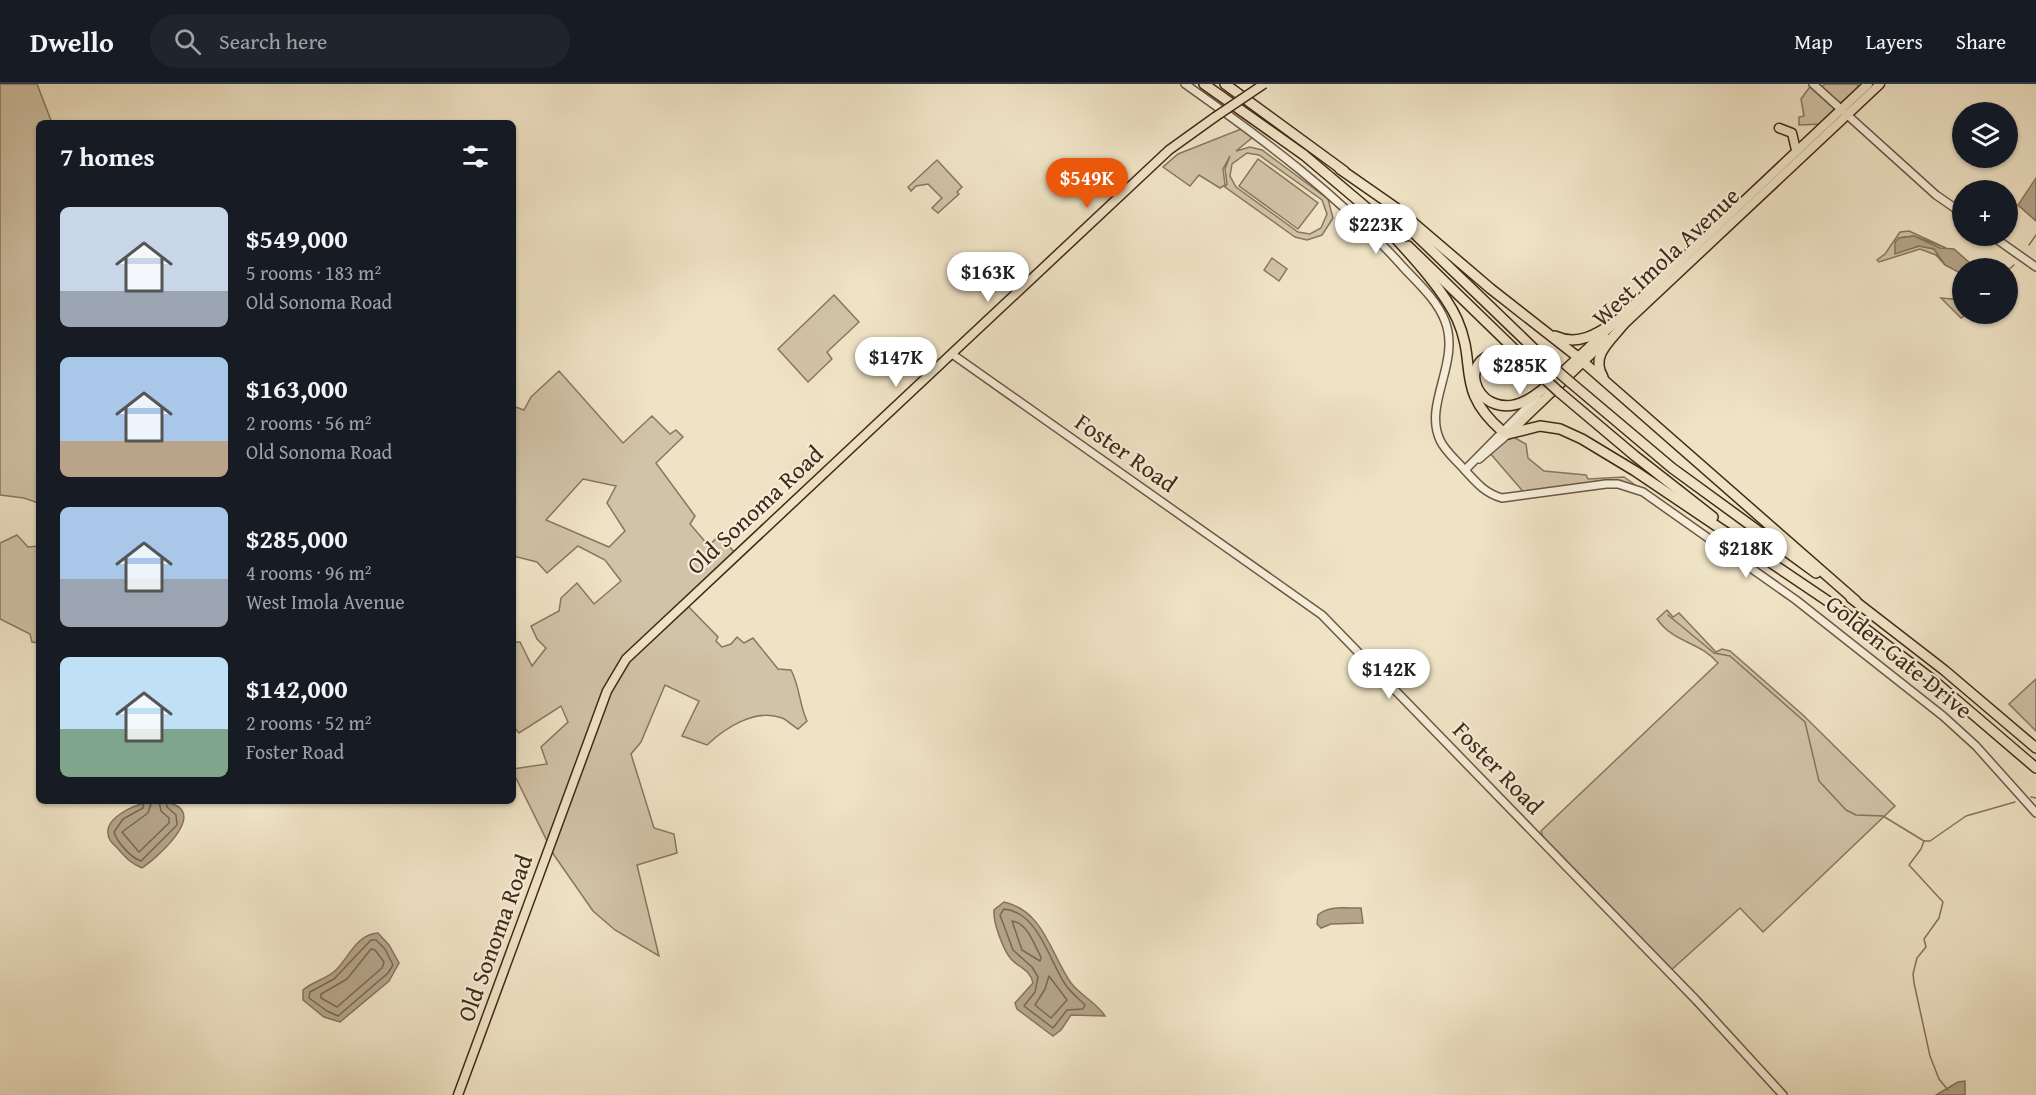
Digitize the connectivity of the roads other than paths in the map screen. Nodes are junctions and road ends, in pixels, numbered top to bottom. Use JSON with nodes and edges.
{"nodes":[{"id":1,"x":1185,"y":84,"type":"edge"},
{"id":2,"x":1204,"y":84,"type":"edge"},
{"id":3,"x":1225,"y":84,"type":"edge"},
{"id":4,"x":1264,"y":84,"type":"edge"},
{"id":5,"x":1813,"y":84,"type":"edge"},
{"id":6,"x":1868,"y":84,"type":"edge"},
{"id":7,"x":1880,"y":84,"type":"edge"},
{"id":8,"x":1844,"y":111,"type":"junction"},
{"id":9,"x":1779,"y":128,"type":"dead end"},
{"id":10,"x":1796,"y":150,"type":"junction"},
{"id":11,"x":1340,"y":169,"type":"junction"},
{"id":12,"x":1952,"y":205,"type":"edge"},
{"id":13,"x":1371,"y":211,"type":"junction"},
{"id":14,"x":2006,"y":246,"type":"edge"},
{"id":15,"x":2036,"y":267,"type":"edge"},
{"id":16,"x":1620,"y":322,"type":"junction"},
{"id":17,"x":1542,"y":329,"type":"junction"},
{"id":18,"x":952,"y":354,"type":"junction"},
{"id":19,"x":1581,"y":360,"type":"junction"},
{"id":20,"x":1553,"y":376,"type":"junction"},
{"id":21,"x":1608,"y":383,"type":"junction"},
{"id":22,"x":1504,"y":433,"type":"junction"},
{"id":23,"x":1465,"y":470,"type":"junction"},
{"id":24,"x":1856,"y":601,"type":"junction"},
{"id":25,"x":1838,"y":608,"type":"junction"},
{"id":26,"x":2036,"y":748,"type":"edge"},
{"id":27,"x":2036,"y":768,"type":"edge"},
{"id":28,"x":2036,"y":813,"type":"edge"},
{"id":29,"x":458,"y":1095,"type":"edge"},
{"id":30,"x":1783,"y":1095,"type":"edge"}],
"edges":[{"from":1,"to":23,"type":"street","name":"Golden Gate Drive"},
{"from":2,"to":13,"type":"highway"},
{"from":3,"to":11,"type":"highway"},
{"from":4,"to":18,"type":"main road","name":"Old Sonoma Road","bridge":true},
{"from":5,"to":8,"type":"street"},
{"from":6,"to":8,"type":"main road","name":"West Imola Avenue"},
{"from":7,"to":8,"type":"main road","name":"West Imola Avenue"},
{"from":8,"to":10,"type":"main road","name":"West Imola Avenue"},
{"from":8,"to":12,"type":"street"},
{"from":8,"to":16,"type":"main road","name":"West Imola Avenue"},
{"from":9,"to":10,"type":"main road"},
{"from":10,"to":16,"type":"main road","name":"West Imola Avenue"},
{"from":11,"to":17,"type":"highway"},
{"from":11,"to":20,"type":"highway"},
{"from":13,"to":20,"type":"highway"},
{"from":13,"to":22,"type":"highway"},
{"from":14,"to":15,"type":"street"},
{"from":16,"to":17,"type":"highway"},
{"from":16,"to":19,"type":"main road","name":"West Imola Avenue"},
{"from":16,"to":21,"type":"highway"},
{"from":17,"to":19,"type":"highway"},
{"from":18,"to":29,"type":"main road","name":"Old Sonoma Road"},
{"from":18,"to":30,"type":"street","name":"Foster Road"},
{"from":19,"to":20,"type":"main road","name":"West Imola Avenue"},
{"from":19,"to":21,"type":"highway"},
{"from":19,"to":22,"type":"main road","name":"West Imola Avenue"},
{"from":20,"to":20,"type":"highway"},
{"from":20,"to":22,"type":"street","name":"West Imola Avenue"},
{"from":20,"to":24,"type":"highway","bridge":true},
{"from":20,"to":25,"type":"highway","bridge":true},
{"from":21,"to":24,"type":"highway"},
{"from":22,"to":23,"type":"street","name":"West Imola Avenue"},
{"from":22,"to":25,"type":"highway"},
{"from":23,"to":28,"type":"street","name":"Golden Gate Drive"},
{"from":24,"to":26,"type":"highway"},
{"from":25,"to":27,"type":"highway"}]}
